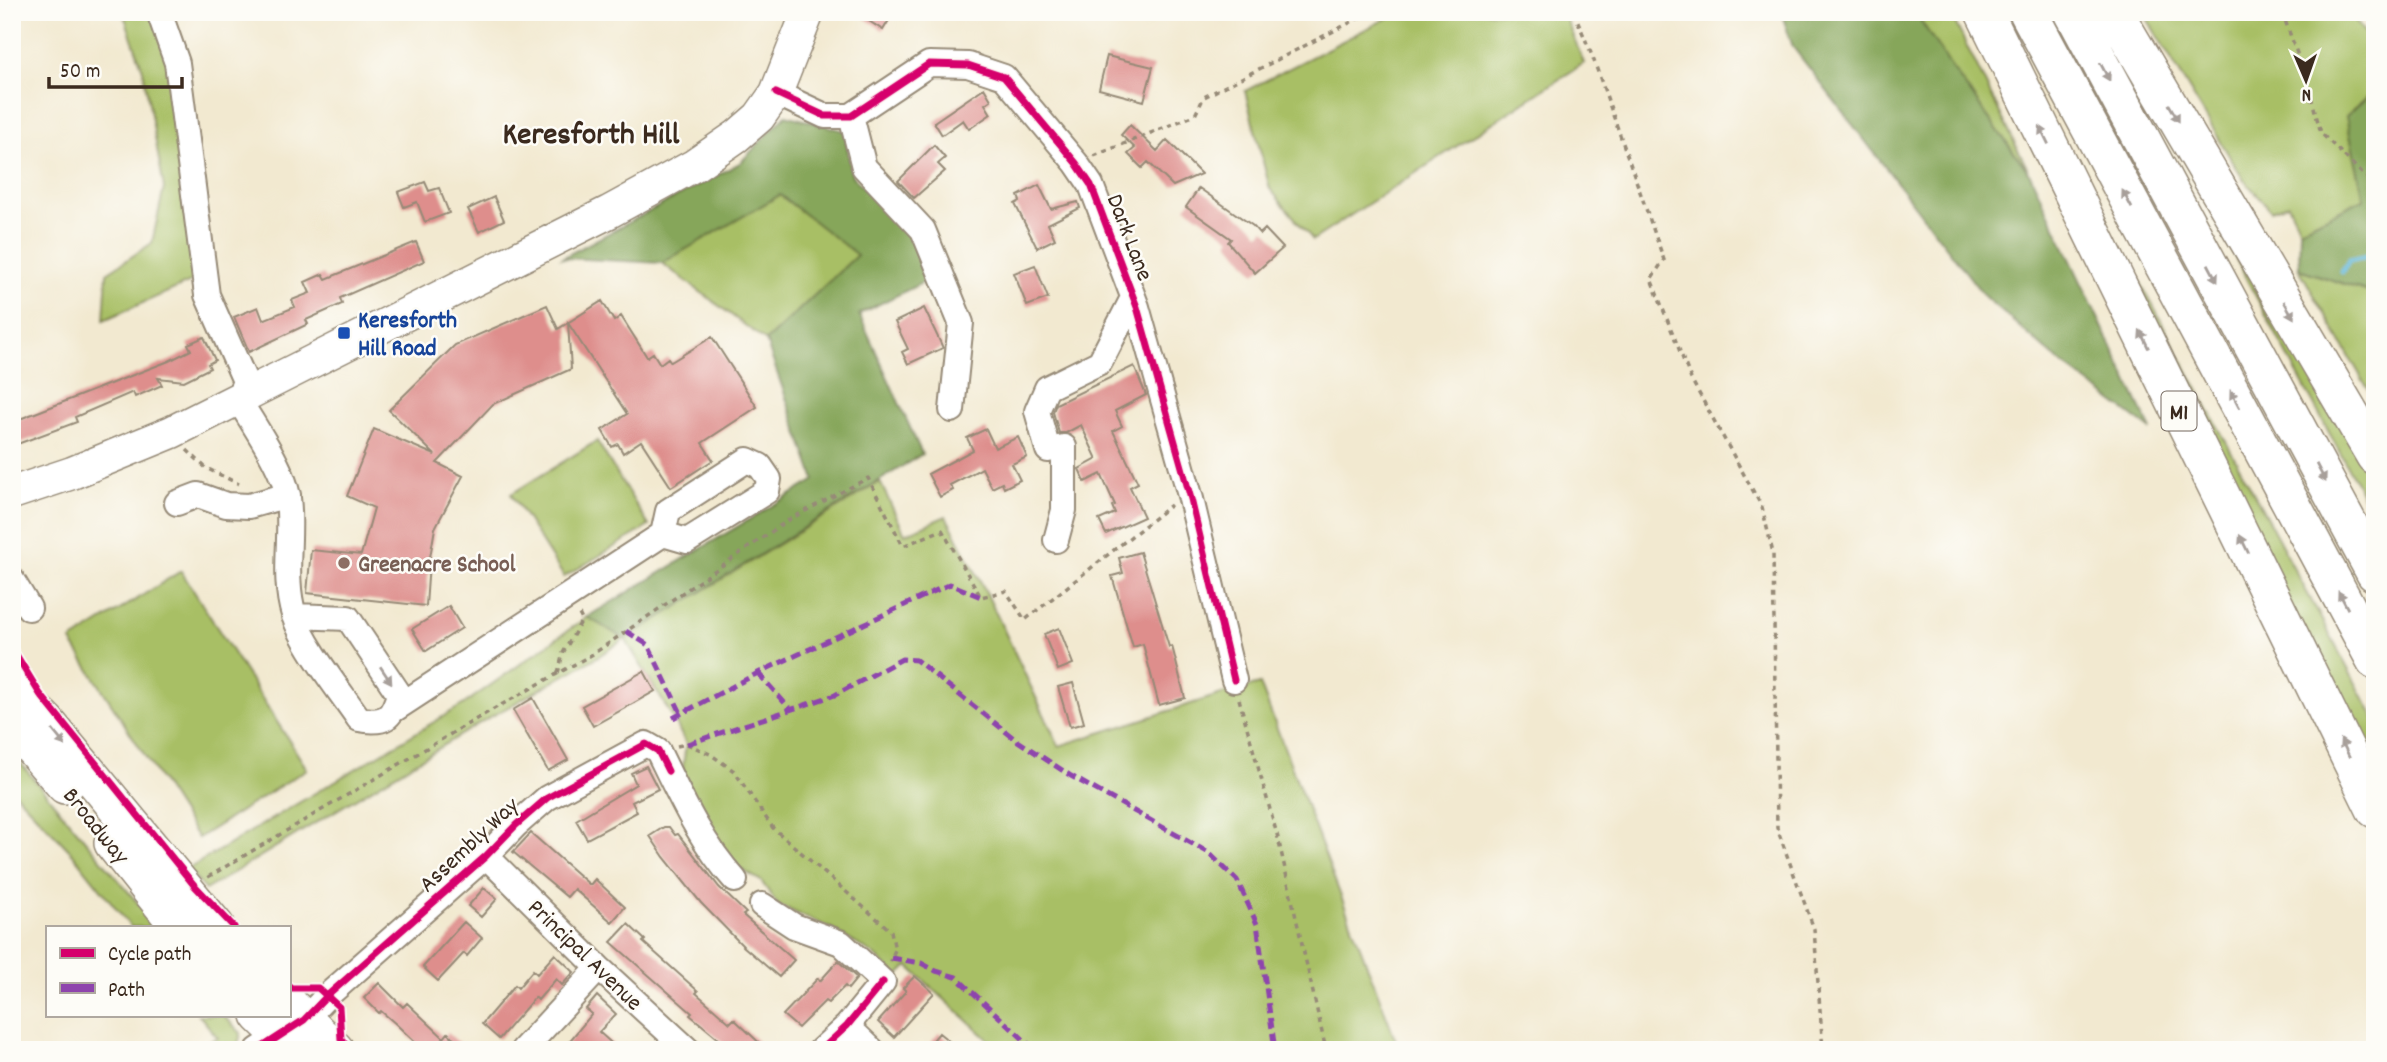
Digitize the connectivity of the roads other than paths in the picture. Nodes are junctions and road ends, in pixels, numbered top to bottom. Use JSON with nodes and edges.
{"nodes":[{"id":1,"x":159,"y":12,"type":"edge"},
{"id":2,"x":808,"y":12,"type":"edge"},
{"id":3,"x":1983,"y":12,"type":"edge"},
{"id":4,"x":2028,"y":12,"type":"edge"},
{"id":5,"x":2073,"y":12,"type":"edge"},
{"id":6,"x":2114,"y":12,"type":"edge"},
{"id":7,"x":776,"y":93,"type":"junction"},
{"id":8,"x":851,"y":116,"type":"junction"},
{"id":9,"x":1133,"y":298,"type":"junction"},
{"id":10,"x":238,"y":398,"type":"junction"},
{"id":11,"x":952,"y":410,"type":"dead end"},
{"id":12,"x":2375,"y":456,"type":"edge"},
{"id":13,"x":12,"y":493,"type":"edge"},
{"id":14,"x":288,"y":495,"type":"junction"},
{"id":15,"x":177,"y":503,"type":"dead end"},
{"id":16,"x":663,"y":534,"type":"dead end"},
{"id":17,"x":1056,"y":540,"type":"dead end"},
{"id":18,"x":2375,"y":573,"type":"edge"},
{"id":19,"x":12,"y":580,"type":"edge"},
{"id":20,"x":29,"y":608,"type":"dead end"},
{"id":21,"x":294,"y":616,"type":"junction"},
{"id":22,"x":2375,"y":660,"type":"edge"},
{"id":23,"x":1234,"y":680,"type":"road end"},
{"id":24,"x":12,"y":688,"type":"edge"},
{"id":25,"x":395,"y":709,"type":"junction"},
{"id":26,"x":12,"y":724,"type":"edge"},
{"id":27,"x":2375,"y":809,"type":"edge"},
{"id":28,"x":486,"y":856,"type":"junction"},
{"id":29,"x":735,"y":880,"type":"dead end"},
{"id":30,"x":762,"y":905,"type":"dead end"},
{"id":31,"x":179,"y":926,"type":"edge"},
{"id":32,"x":215,"y":926,"type":"edge"},
{"id":33,"x":599,"y":968,"type":"junction"},
{"id":34,"x":847,"y":1026,"type":"junction"},
{"id":35,"x":281,"y":1029,"type":"edge"},
{"id":36,"x":335,"y":1050,"type":"edge"},
{"id":37,"x":523,"y":1050,"type":"edge"},
{"id":38,"x":688,"y":1050,"type":"edge"},
{"id":39,"x":821,"y":1050,"type":"edge"},
{"id":40,"x":872,"y":1050,"type":"edge"}],
"edges":[{"from":1,"to":10,"type":"street"},
{"from":2,"to":7,"type":"main road"},
{"from":27,"to":3,"type":"highway","number":"M1","one_way":true},
{"from":22,"to":4,"type":"highway","number":"M1","one_way":true},
{"from":5,"to":18,"type":"highway","one_way":true},
{"from":6,"to":12,"type":"highway","one_way":true},
{"from":7,"to":8,"type":"street"},
{"from":7,"to":10,"type":"main road"},
{"from":8,"to":9,"type":"street","name":"Dark Lane"},
{"from":8,"to":11,"type":"street"},
{"from":9,"to":17,"type":"street"},
{"from":9,"to":23,"type":"street","name":"Dark Lane"},
{"from":10,"to":13,"type":"main road"},
{"from":10,"to":14,"type":"street"},
{"from":14,"to":15,"type":"street"},
{"from":14,"to":21,"type":"street"},
{"from":16,"to":25,"type":"street"},
{"from":19,"to":20,"type":"street"},
{"from":21,"to":25,"type":"street","one_way":true},
{"from":21,"to":25,"type":"street"},
{"from":24,"to":32,"type":"highway","name":"Broadway","one_way":true},
{"from":26,"to":31,"type":"highway","name":"Broadway"},
{"from":28,"to":29,"type":"street","name":"Assembly Way"},
{"from":28,"to":33,"type":"street","name":"Principal Avenue"},
{"from":28,"to":35,"type":"street","name":"Assembly Way"},
{"from":30,"to":34,"type":"street"},
{"from":33,"to":37,"type":"street"},
{"from":33,"to":38,"type":"street","name":"Principal Avenue"},
{"from":34,"to":39,"type":"street"},
{"from":34,"to":40,"type":"street"},
{"from":35,"to":36,"type":"highway"}]}
